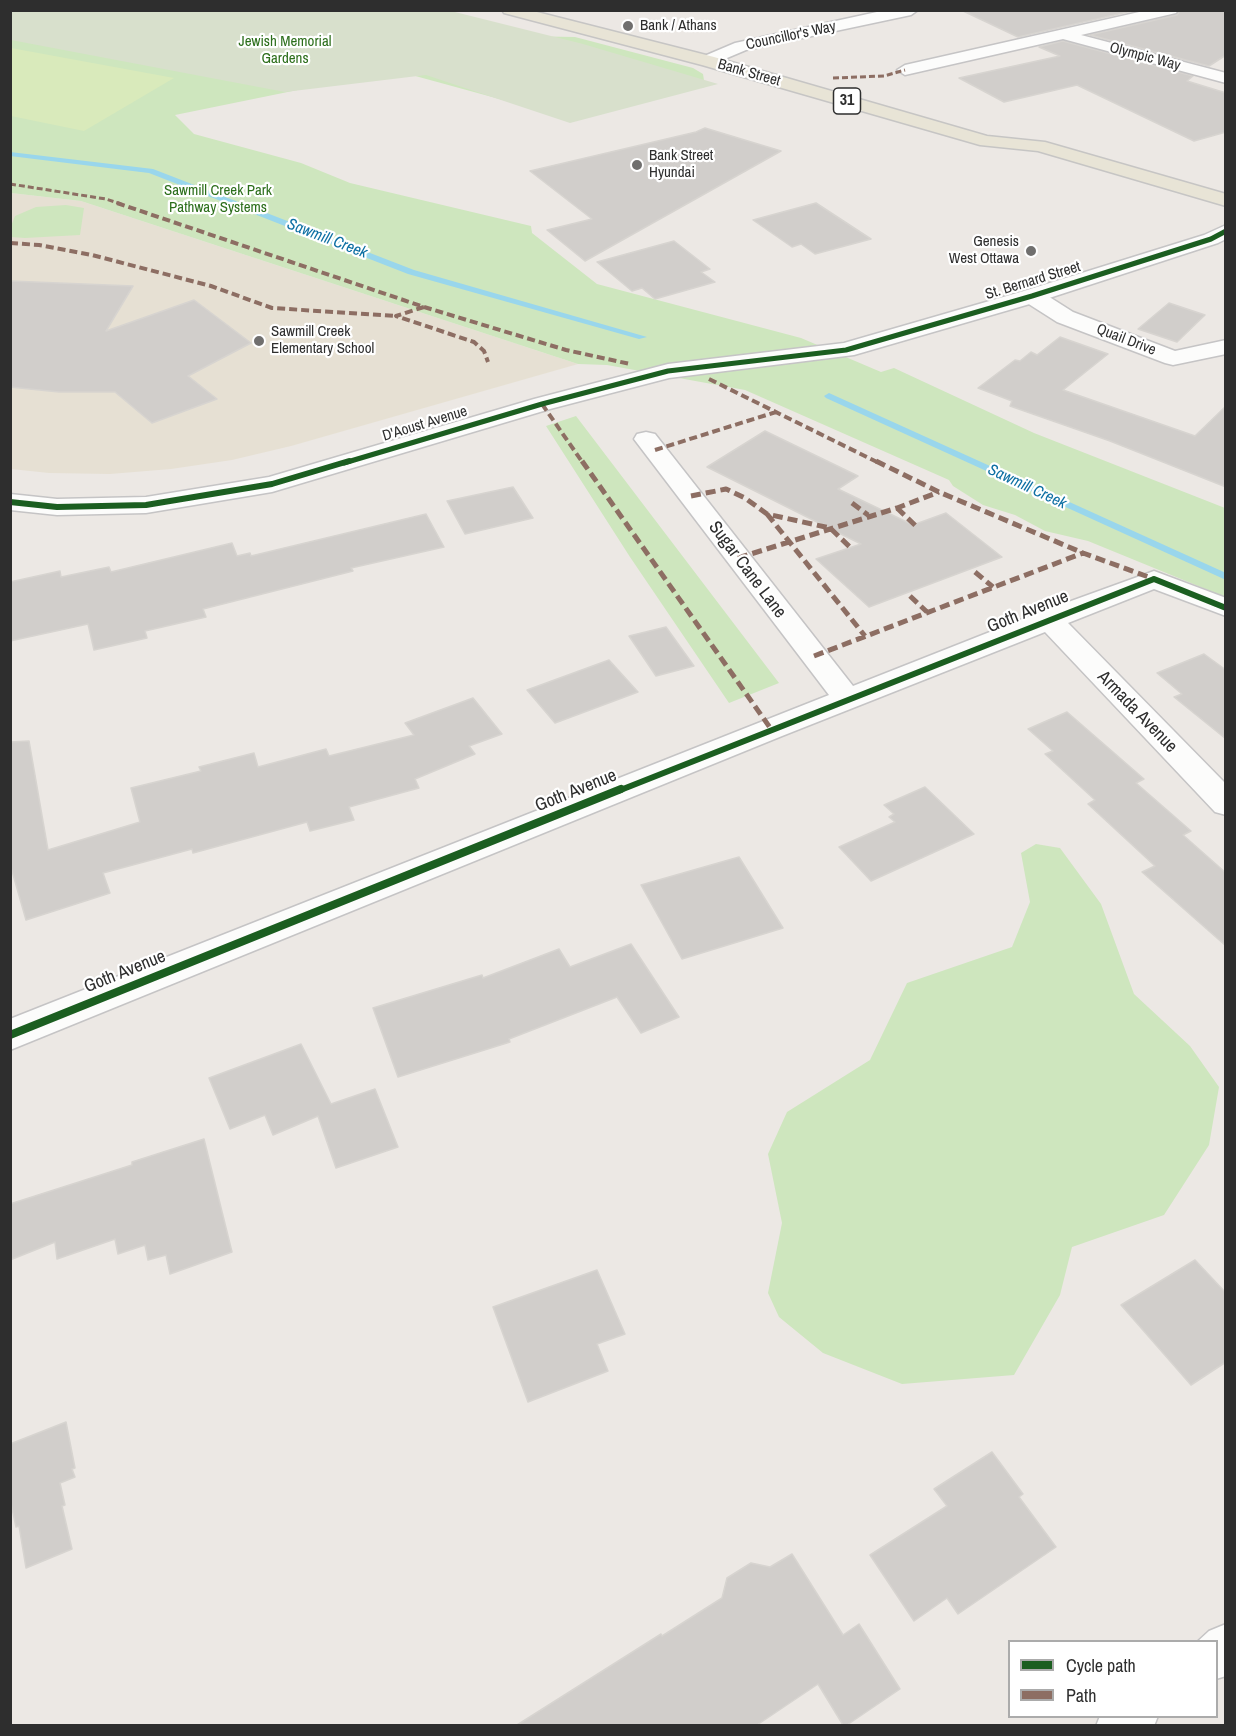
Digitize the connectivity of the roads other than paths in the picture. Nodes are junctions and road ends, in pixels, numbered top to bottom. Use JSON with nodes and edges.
{"nodes":[{"id":1,"x":509,"y":10,"type":"edge"},
{"id":2,"x":911,"y":10,"type":"edge"},
{"id":3,"x":1171,"y":10,"type":"edge"},
{"id":4,"x":1064,"y":36,"type":"junction"},
{"id":5,"x":708,"y":61,"type":"junction"},
{"id":6,"x":905,"y":70,"type":"dead end"},
{"id":7,"x":1226,"y":78,"type":"edge"},
{"id":8,"x":986,"y":141,"type":"junction"},
{"id":9,"x":1012,"y":162,"type":"dead end"},
{"id":10,"x":1226,"y":200,"type":"edge"},
{"id":11,"x":1206,"y":217,"type":"dead end"},
{"id":12,"x":1226,"y":222,"type":"edge"},
{"id":13,"x":1226,"y":231,"type":"edge"},
{"id":14,"x":1032,"y":296,"type":"junction"},
{"id":15,"x":1226,"y":348,"type":"edge"},
{"id":16,"x":846,"y":350,"type":"joint"},
{"id":17,"x":646,"y":439,"type":"dead end"},
{"id":18,"x":10,"y":502,"type":"edge"},
{"id":19,"x":1226,"y":608,"type":"edge"},
{"id":20,"x":1048,"y":619,"type":"junction"},
{"id":21,"x":848,"y":700,"type":"junction"},
{"id":22,"x":1226,"y":804,"type":"edge"},
{"id":23,"x":10,"y":1035,"type":"edge"}],
"edges":[{"from":1,"to":5,"type":"main road","name":"Bank Street","number":"31"},
{"from":2,"to":5,"type":"street","name":"Councillor's Way"},
{"from":3,"to":4,"type":"street","name":"Olympic Way"},
{"from":4,"to":6,"type":"street","name":"Olympic Way"},
{"from":4,"to":7,"type":"street","name":"Olympic Way"},
{"from":5,"to":8,"type":"main road","name":"Bank Street","number":"31"},
{"from":8,"to":9,"type":"main road","name":"Bank Street","number":"31"},
{"from":8,"to":10,"type":"main road","name":"Bank Street","number":"31"},
{"from":11,"to":12,"type":"main road"},
{"from":13,"to":14,"type":"street","name":"St. Bernard Street"},
{"from":14,"to":15,"type":"street","name":"Quail Drive"},
{"from":14,"to":16,"type":"street","name":"St. Bernard Street"},
{"from":16,"to":18,"type":"street","name":"D'Aoust Avenue"},
{"from":17,"to":21,"type":"street","name":"Sugar Cane Lane"},
{"from":19,"to":20,"type":"street","name":"Goth Avenue"},
{"from":20,"to":21,"type":"street","name":"Goth Avenue"},
{"from":20,"to":22,"type":"street","name":"Armada Avenue"},
{"from":21,"to":23,"type":"street","name":"Goth Avenue"}]}
